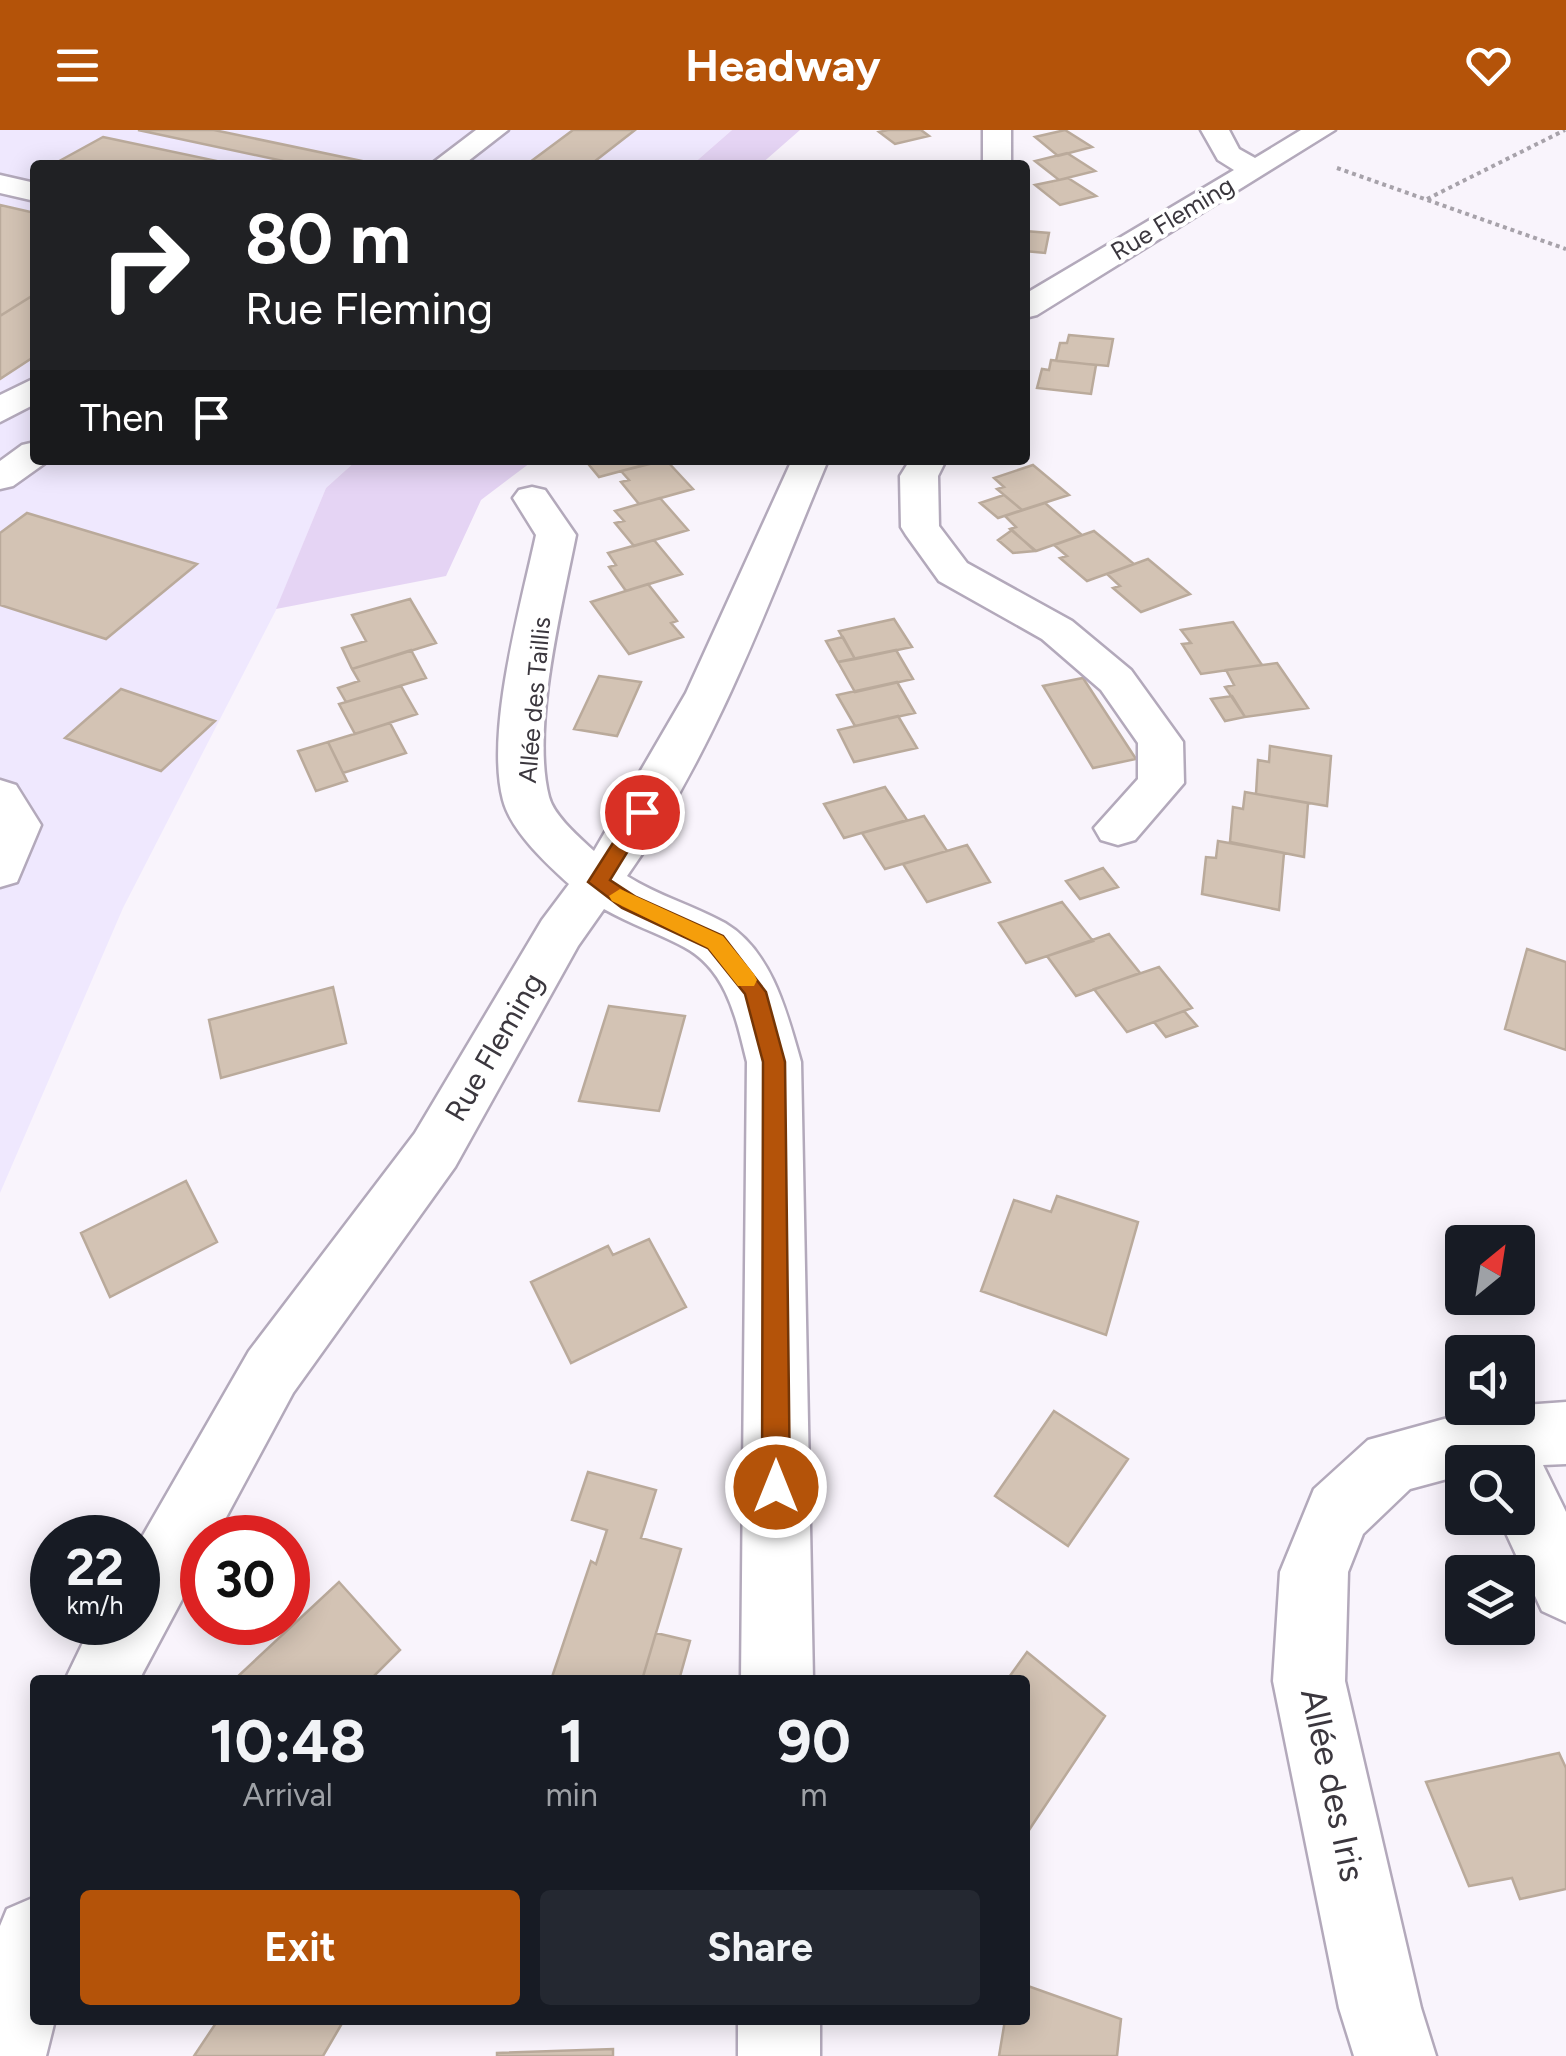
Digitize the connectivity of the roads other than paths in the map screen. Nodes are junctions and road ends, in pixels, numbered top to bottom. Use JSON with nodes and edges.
{"nodes":[{"id":1,"x":494,"y":130,"type":"edge"},
{"id":2,"x":996,"y":130,"type":"edge"},
{"id":3,"x":1216,"y":130,"type":"edge"},
{"id":4,"x":1321,"y":130,"type":"edge"},
{"id":5,"x":451,"y":160,"type":"edge"},
{"id":6,"x":996,"y":160,"type":"edge"},
{"id":7,"x":1252,"y":170,"type":"junction"},
{"id":8,"x":0,"y":184,"type":"edge"},
{"id":9,"x":30,"y":191,"type":"edge"},
{"id":10,"x":1030,"y":305,"type":"edge"},
{"id":11,"x":30,"y":391,"type":"edge"},
{"id":12,"x":0,"y":411,"type":"edge"},
{"id":13,"x":30,"y":457,"type":"edge"},
{"id":14,"x":808,"y":465,"type":"edge"},
{"id":15,"x":925,"y":465,"type":"edge"},
{"id":16,"x":0,"y":478,"type":"edge"},
{"id":17,"x":532,"y":498,"type":"dead end"},
{"id":18,"x":0,"y":796,"type":"edge"},
{"id":19,"x":1118,"y":828,"type":"dead end"},
{"id":20,"x":0,"y":870,"type":"edge"},
{"id":21,"x":598,"y":882,"type":"junction"},
{"id":22,"x":1566,"y":1433,"type":"edge"},
{"id":23,"x":1535,"y":1447,"type":"edge"},
{"id":24,"x":1445,"y":1462,"type":"edge"},
{"id":25,"x":1535,"y":1522,"type":"edge"},
{"id":26,"x":160,"y":1571,"type":"edge"},
{"id":27,"x":1566,"y":1587,"type":"edge"},
{"id":28,"x":119,"y":1645,"type":"edge"},
{"id":29,"x":104,"y":1675,"type":"edge"},
{"id":30,"x":777,"y":1675,"type":"edge"},
{"id":31,"x":30,"y":1957,"type":"edge"},
{"id":32,"x":779,"y":2025,"type":"edge"},
{"id":33,"x":5,"y":2056,"type":"edge"},
{"id":34,"x":779,"y":2056,"type":"edge"},
{"id":35,"x":1395,"y":2056,"type":"edge"}],
"edges":[{"from":1,"to":5,"type":"street"},
{"from":2,"to":6,"type":"street"},
{"from":3,"to":7,"type":"street"},
{"from":4,"to":7,"type":"street","name":"Rue Fleming"},
{"from":7,"to":10,"type":"street","name":"Rue Fleming"},
{"from":8,"to":9,"type":"street"},
{"from":11,"to":12,"type":"street"},
{"from":13,"to":16,"type":"street"},
{"from":14,"to":21,"type":"street","name":"Rue Fleming"},
{"from":15,"to":19,"type":"street"},
{"from":17,"to":21,"type":"street","name":"Allée des Taillis"},
{"from":18,"to":20,"type":"street"},
{"from":21,"to":26,"type":"street","name":"Rue Fleming"},
{"from":21,"to":30,"type":"street","name":"Allée des Taillis"},
{"from":22,"to":23,"type":"street","name":"Allée des Iris"},
{"from":24,"to":35,"type":"street","name":"Allée des Iris"},
{"from":25,"to":27,"type":"street"},
{"from":28,"to":29,"type":"street"},
{"from":31,"to":33,"type":"street"},
{"from":32,"to":34,"type":"street"}]}
